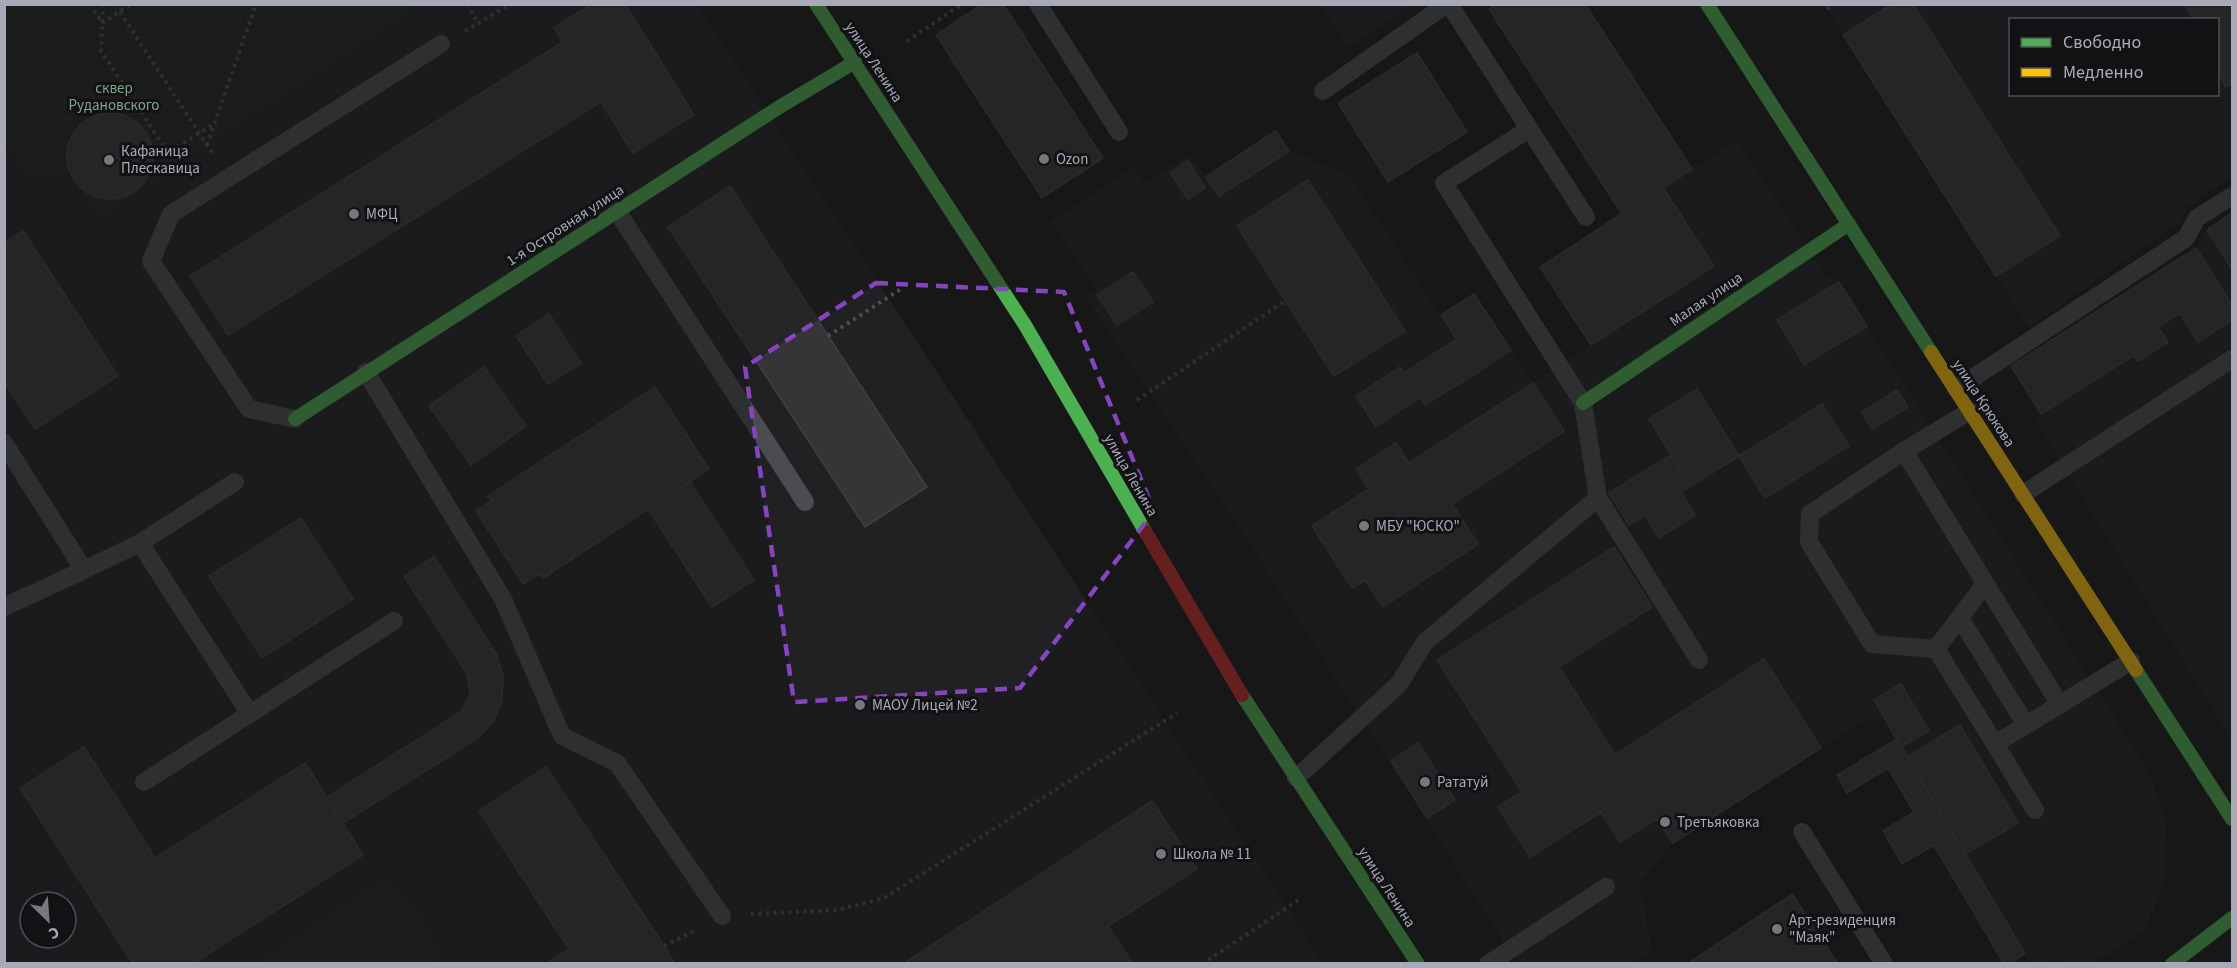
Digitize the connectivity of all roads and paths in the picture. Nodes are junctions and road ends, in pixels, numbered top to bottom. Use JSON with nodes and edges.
{"nodes":[{"id":1,"x":90,"y":4,"type":"edge"},
{"id":2,"x":103,"y":4,"type":"edge"},
{"id":3,"x":131,"y":4,"type":"edge"},
{"id":4,"x":256,"y":4,"type":"edge"},
{"id":5,"x":467,"y":4,"type":"edge"},
{"id":6,"x":511,"y":4,"type":"edge"},
{"id":7,"x":816,"y":4,"type":"edge"},
{"id":8,"x":962,"y":4,"type":"edge"},
{"id":9,"x":1038,"y":4,"type":"edge"},
{"id":10,"x":1448,"y":4,"type":"edge"},
{"id":11,"x":1707,"y":4,"type":"edge"},
{"id":12,"x":1834,"y":4,"type":"edge"},
{"id":13,"x":1827,"y":9,"type":"dead end"},
{"id":14,"x":120,"y":12,"type":"junction"},
{"id":15,"x":102,"y":23,"type":"junction"},
{"id":16,"x":479,"y":24,"type":"junction"},
{"id":17,"x":907,"y":41,"type":"dead end"},
{"id":18,"x":441,"y":44,"type":"joint"},
{"id":19,"x":855,"y":62,"type":"junction"},
{"id":20,"x":1323,"y":91,"type":"dead end"},
{"id":21,"x":214,"y":123,"type":"junction"},
{"id":22,"x":1529,"y":129,"type":"junction"},
{"id":23,"x":1119,"y":132,"type":"dead end"},
{"id":24,"x":200,"y":133,"type":"junction"},
{"id":25,"x":207,"y":145,"type":"junction"},
{"id":26,"x":229,"y":178,"type":"junction"},
{"id":27,"x":2232,"y":196,"type":"edge"},
{"id":28,"x":617,"y":211,"type":"junction"},
{"id":29,"x":1586,"y":218,"type":"dead end"},
{"id":30,"x":1849,"y":224,"type":"junction"},
{"id":31,"x":901,"y":289,"type":"dead end"},
{"id":32,"x":1285,"y":301,"type":"dead end"},
{"id":33,"x":828,"y":336,"type":"dead end"},
{"id":34,"x":2232,"y":359,"type":"edge"},
{"id":35,"x":366,"y":372,"type":"junction"},
{"id":36,"x":1956,"y":389,"type":"junction"},
{"id":37,"x":1137,"y":400,"type":"dead end"},
{"id":38,"x":1583,"y":403,"type":"junction"},
{"id":39,"x":1970,"y":411,"type":"junction"},
{"id":40,"x":295,"y":419,"type":"joint"},
{"id":41,"x":4,"y":443,"type":"edge"},
{"id":42,"x":1904,"y":451,"type":"junction"},
{"id":43,"x":235,"y":482,"type":"dead end"},
{"id":44,"x":2023,"y":494,"type":"junction"},
{"id":45,"x":1598,"y":498,"type":"junction"},
{"id":46,"x":805,"y":502,"type":"dead end"},
{"id":47,"x":140,"y":543,"type":"junction"},
{"id":48,"x":84,"y":570,"type":"junction"},
{"id":49,"x":1985,"y":584,"type":"junction"},
{"id":50,"x":4,"y":607,"type":"edge"},
{"id":51,"x":1960,"y":618,"type":"junction"},
{"id":52,"x":394,"y":621,"type":"dead end"},
{"id":53,"x":1936,"y":649,"type":"junction"},
{"id":54,"x":1699,"y":660,"type":"dead end"},
{"id":55,"x":2131,"y":661,"type":"junction"},
{"id":56,"x":2060,"y":705,"type":"junction"},
{"id":57,"x":1178,"y":712,"type":"dead end"},
{"id":58,"x":249,"y":714,"type":"junction"},
{"id":59,"x":2026,"y":725,"type":"junction"},
{"id":60,"x":1995,"y":744,"type":"junction"},
{"id":61,"x":1296,"y":778,"type":"junction"},
{"id":62,"x":144,"y":782,"type":"dead end"},
{"id":63,"x":2035,"y":810,"type":"dead end"},
{"id":64,"x":2232,"y":819,"type":"edge"},
{"id":65,"x":1802,"y":832,"type":"dead end"},
{"id":66,"x":1606,"y":887,"type":"dead end"},
{"id":67,"x":1300,"y":899,"type":"dead end"},
{"id":68,"x":722,"y":915,"type":"junction"},
{"id":69,"x":2232,"y":918,"type":"edge"},
{"id":70,"x":664,"y":946,"type":"dead end"},
{"id":71,"x":1202,"y":963,"type":"edge"},
{"id":72,"x":1418,"y":963,"type":"edge"},
{"id":73,"x":1488,"y":963,"type":"edge"},
{"id":74,"x":1884,"y":963,"type":"edge"},
{"id":75,"x":2172,"y":963,"type":"edge"}],
"edges":[{"from":1,"to":15,"type":"path"},
{"from":2,"to":15,"type":"path"},
{"from":3,"to":14,"type":"path"},
{"from":4,"to":21,"type":"path"},
{"from":5,"to":16,"type":"path"},
{"from":6,"to":16,"type":"path"},
{"from":7,"to":19,"type":"street","name":"улица Ленина"},
{"from":8,"to":17,"type":"path"},
{"from":9,"to":23,"type":"lane"},
{"from":10,"to":20,"type":"lane"},
{"from":10,"to":22,"type":"lane"},
{"from":11,"to":30,"type":"street","name":"улица Крюкова"},
{"from":12,"to":13,"type":"path"},
{"from":14,"to":15,"type":"path"},
{"from":14,"to":24,"type":"path"},
{"from":15,"to":24,"type":"path"},
{"from":16,"to":18,"type":"path"},
{"from":18,"to":26,"type":"lane"},
{"from":19,"to":28,"type":"street","name":"1-я Островная улица"},
{"from":19,"to":61,"type":"street","name":"улица Ленина"},
{"from":21,"to":24,"type":"path"},
{"from":21,"to":25,"type":"path"},
{"from":22,"to":29,"type":"lane"},
{"from":22,"to":38,"type":"lane"},
{"from":24,"to":25,"type":"path"},
{"from":25,"to":26,"type":"path"},
{"from":26,"to":40,"type":"lane"},
{"from":27,"to":36,"type":"lane"},
{"from":28,"to":35,"type":"street","name":"1-я Островная улица"},
{"from":28,"to":46,"type":"lane"},
{"from":30,"to":36,"type":"street","name":"улица Крюкова"},
{"from":30,"to":38,"type":"street","name":"Малая улица"},
{"from":31,"to":33,"type":"path"},
{"from":32,"to":37,"type":"path"},
{"from":34,"to":44,"type":"lane"},
{"from":35,"to":40,"type":"street","name":"1-я Островная улица"},
{"from":35,"to":68,"type":"lane"},
{"from":36,"to":39,"type":"street","name":"улица Крюкова"},
{"from":38,"to":45,"type":"lane"},
{"from":39,"to":42,"type":"lane"},
{"from":39,"to":44,"type":"street","name":"улица Крюкова"},
{"from":41,"to":48,"type":"lane"},
{"from":42,"to":49,"type":"lane"},
{"from":42,"to":53,"type":"lane"},
{"from":43,"to":47,"type":"lane"},
{"from":44,"to":55,"type":"street","name":"улица Крюкова"},
{"from":45,"to":54,"type":"lane"},
{"from":45,"to":61,"type":"lane"},
{"from":47,"to":48,"type":"lane"},
{"from":47,"to":58,"type":"lane"},
{"from":48,"to":50,"type":"lane"},
{"from":49,"to":51,"type":"lane"},
{"from":49,"to":56,"type":"lane"},
{"from":51,"to":53,"type":"lane"},
{"from":51,"to":59,"type":"lane"},
{"from":52,"to":58,"type":"lane"},
{"from":53,"to":60,"type":"lane"},
{"from":55,"to":56,"type":"lane"},
{"from":55,"to":64,"type":"street","name":"улица Крюкова"},
{"from":56,"to":59,"type":"lane"},
{"from":57,"to":68,"type":"path"},
{"from":58,"to":62,"type":"lane"},
{"from":59,"to":60,"type":"lane"},
{"from":60,"to":63,"type":"lane"},
{"from":61,"to":72,"type":"street","name":"улица Ленина"},
{"from":65,"to":74,"type":"lane"},
{"from":66,"to":73,"type":"lane"},
{"from":67,"to":71,"type":"path"},
{"from":68,"to":70,"type":"path"},
{"from":69,"to":75,"type":"street"}]}
